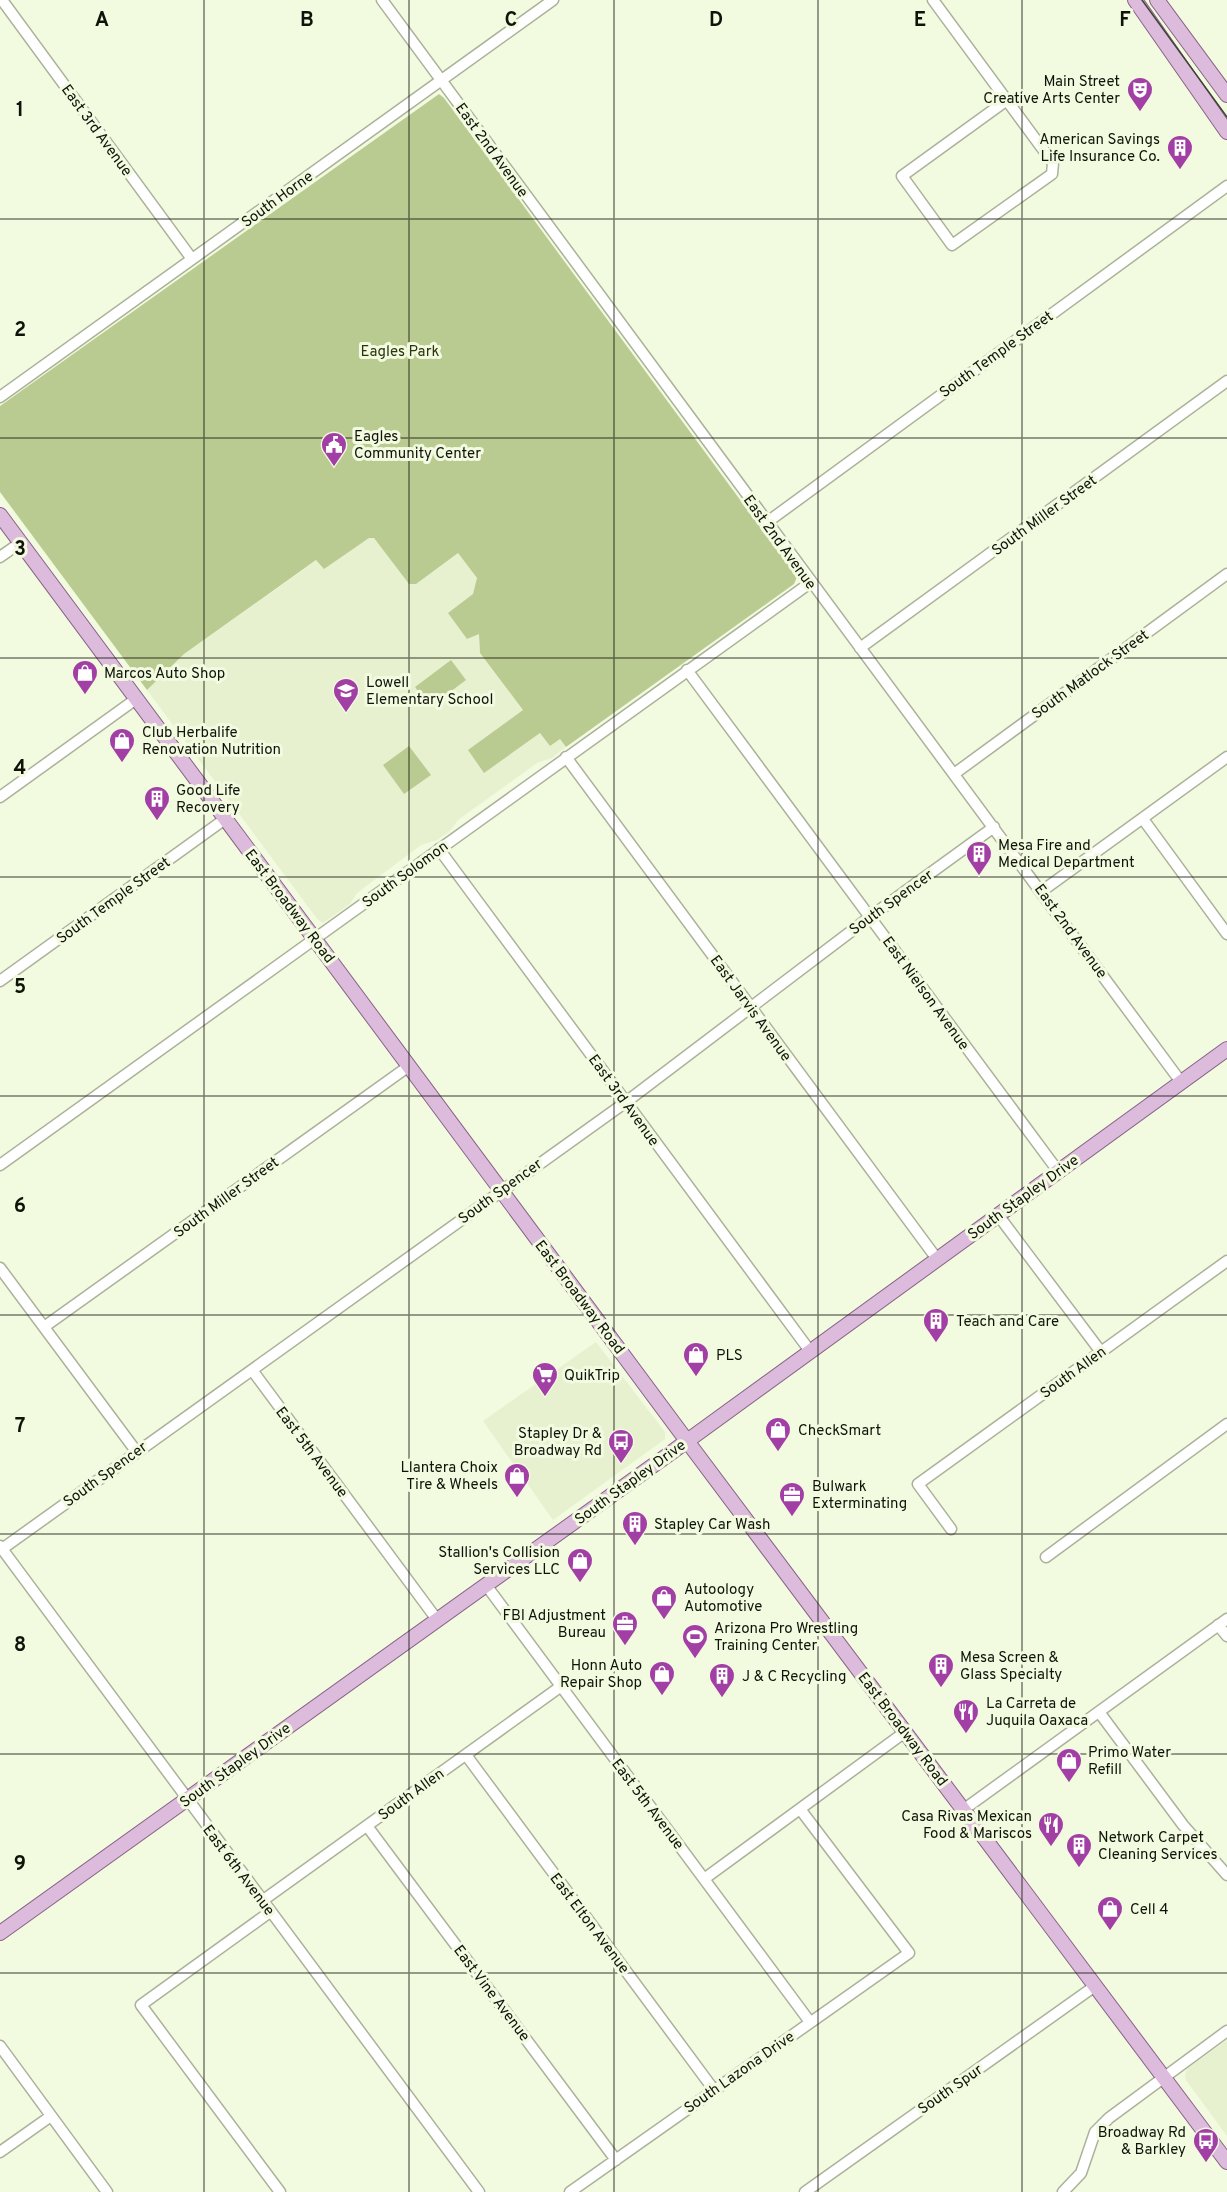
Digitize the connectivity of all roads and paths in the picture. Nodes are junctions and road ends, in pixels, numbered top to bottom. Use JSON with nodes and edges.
{"nodes":[{"id":1,"x":382,"y":0,"type":"edge"},
{"id":2,"x":553,"y":0,"type":"edge"},
{"id":3,"x":933,"y":0,"type":"edge"},
{"id":4,"x":1134,"y":0,"type":"edge"},
{"id":5,"x":1157,"y":0,"type":"edge"},
{"id":6,"x":7,"y":2,"type":"edge"},
{"id":7,"x":441,"y":81,"type":"junction"},
{"id":8,"x":1227,"y":95,"type":"edge"},
{"id":9,"x":1007,"y":100,"type":"junction"},
{"id":10,"x":1227,"y":132,"type":"edge"},
{"id":11,"x":1227,"y":186,"type":"edge"},
{"id":12,"x":192,"y":259,"type":"junction"},
{"id":13,"x":1227,"y":381,"type":"edge"},
{"id":14,"x":0,"y":397,"type":"edge"},
{"id":15,"x":0,"y":515,"type":"edge"},
{"id":16,"x":766,"y":522,"type":"junction"},
{"id":17,"x":20,"y":543,"type":"junction"},
{"id":18,"x":0,"y":557,"type":"edge"},
{"id":19,"x":1227,"y":574,"type":"edge"},
{"id":20,"x":810,"y":583,"type":"junction"},
{"id":21,"x":860,"y":648,"type":"junction"},
{"id":22,"x":687,"y":670,"type":"junction"},
{"id":23,"x":136,"y":699,"type":"junction"},
{"id":24,"x":566,"y":757,"type":"junction"},
{"id":25,"x":1227,"y":757,"type":"edge"},
{"id":26,"x":954,"y":774,"type":"junction"},
{"id":27,"x":0,"y":797,"type":"edge"},
{"id":28,"x":225,"y":819,"type":"junction"},
{"id":29,"x":1143,"y":819,"type":"junction"},
{"id":30,"x":994,"y":827,"type":"junction"},
{"id":31,"x":439,"y":849,"type":"junction"},
{"id":32,"x":1042,"y":891,"type":"junction"},
{"id":33,"x":870,"y":917,"type":"junction"},
{"id":34,"x":1227,"y":934,"type":"edge"},
{"id":35,"x":315,"y":939,"type":"junction"},
{"id":36,"x":0,"y":981,"type":"edge"},
{"id":37,"x":752,"y":1008,"type":"junction"},
{"id":38,"x":1227,"y":1049,"type":"edge"},
{"id":39,"x":409,"y":1066,"type":"junction"},
{"id":40,"x":1181,"y":1082,"type":"junction"},
{"id":41,"x":626,"y":1102,"type":"junction"},
{"id":42,"x":0,"y":1165,"type":"edge"},
{"id":43,"x":1058,"y":1171,"type":"junction"},
{"id":44,"x":501,"y":1191,"type":"junction"},
{"id":45,"x":998,"y":1215,"type":"junction"},
{"id":46,"x":937,"y":1259,"type":"junction"},
{"id":47,"x":1227,"y":1261,"type":"edge"},
{"id":48,"x":0,"y":1268,"type":"edge"},
{"id":49,"x":44,"y":1327,"type":"junction"},
{"id":50,"x":810,"y":1351,"type":"junction"},
{"id":51,"x":1101,"y":1352,"type":"junction"},
{"id":52,"x":252,"y":1370,"type":"junction"},
{"id":53,"x":1227,"y":1424,"type":"edge"},
{"id":54,"x":687,"y":1441,"type":"junction"},
{"id":55,"x":136,"y":1451,"type":"junction"},
{"id":56,"x":951,"y":1529,"type":"dead end"},
{"id":57,"x":1,"y":1548,"type":"edge"},
{"id":58,"x":1046,"y":1557,"type":"dead end"},
{"id":59,"x":486,"y":1586,"type":"junction"},
{"id":60,"x":438,"y":1620,"type":"junction"},
{"id":61,"x":1223,"y":1622,"type":"edge"},
{"id":62,"x":1227,"y":1636,"type":"edge"},
{"id":63,"x":560,"y":1687,"type":"junction"},
{"id":64,"x":1099,"y":1712,"type":"junction"},
{"id":65,"x":905,"y":1732,"type":"junction"},
{"id":66,"x":466,"y":1755,"type":"junction"},
{"id":67,"x":187,"y":1800,"type":"junction"},
{"id":68,"x":800,"y":1809,"type":"junction"},
{"id":69,"x":963,"y":1810,"type":"junction"},
{"id":70,"x":368,"y":1826,"type":"junction"},
{"id":71,"x":1227,"y":1875,"type":"edge"},
{"id":72,"x":704,"y":1879,"type":"junction"},
{"id":73,"x":262,"y":1901,"type":"junction"},
{"id":74,"x":270,"y":1912,"type":"junction"},
{"id":75,"x":0,"y":1933,"type":"edge"},
{"id":76,"x":1095,"y":1986,"type":"junction"},
{"id":77,"x":810,"y":2022,"type":"junction"},
{"id":78,"x":1227,"y":2031,"type":"edge"},
{"id":79,"x":0,"y":2046,"type":"edge"},
{"id":80,"x":1164,"y":2076,"type":"junction"},
{"id":81,"x":714,"y":2090,"type":"junction"},
{"id":82,"x":51,"y":2115,"type":"junction"},
{"id":83,"x":0,"y":2152,"type":"edge"},
{"id":84,"x":616,"y":2160,"type":"junction"},
{"id":85,"x":1227,"y":2162,"type":"edge"},
{"id":86,"x":107,"y":2192,"type":"edge"},
{"id":87,"x":280,"y":2192,"type":"edge"},
{"id":88,"x":479,"y":2192,"type":"edge"},
{"id":89,"x":570,"y":2192,"type":"edge"},
{"id":90,"x":805,"y":2192,"type":"edge"},
{"id":91,"x":1063,"y":2192,"type":"edge"}],
"edges":[{"from":1,"to":7,"type":"street","name":"East 2nd Avenue"},
{"from":2,"to":7,"type":"street","name":"South Horne"},
{"from":3,"to":9,"type":"street"},
{"from":4,"to":10,"type":"main road"},
{"from":5,"to":8,"type":"main road"},
{"from":6,"to":12,"type":"street","name":"East 3rd Avenue"},
{"from":7,"to":12,"type":"street","name":"South Horne"},
{"from":7,"to":16,"type":"street","name":"East 2nd Avenue"},
{"from":9,"to":9,"type":"street"},
{"from":11,"to":16,"type":"street","name":"South Temple Street"},
{"from":12,"to":14,"type":"street","name":"South Horne"},
{"from":13,"to":21,"type":"street","name":"South Miller Street"},
{"from":15,"to":17,"type":"main road","name":"East Broadway Road"},
{"from":16,"to":20,"type":"street","name":"East 2nd Avenue"},
{"from":17,"to":18,"type":"street"},
{"from":17,"to":23,"type":"main road","name":"East Broadway Road"},
{"from":19,"to":26,"type":"street","name":"South Matlock Street"},
{"from":20,"to":21,"type":"street","name":"East 2nd Avenue"},
{"from":20,"to":22,"type":"street","name":"South Solomon"},
{"from":21,"to":26,"type":"street","name":"East 2nd Avenue"},
{"from":22,"to":24,"type":"street","name":"South Solomon"},
{"from":22,"to":33,"type":"street","name":"East Nielson Avenue"},
{"from":23,"to":27,"type":"street"},
{"from":23,"to":28,"type":"main road","name":"East Broadway Road"},
{"from":24,"to":31,"type":"street","name":"South Solomon"},
{"from":24,"to":37,"type":"street","name":"East Jarvis Avenue"},
{"from":25,"to":29,"type":"street"},
{"from":26,"to":30,"type":"street","name":"East 2nd Avenue"},
{"from":28,"to":35,"type":"main road","name":"East Broadway Road"},
{"from":28,"to":36,"type":"street","name":"South Temple Street"},
{"from":29,"to":32,"type":"street"},
{"from":29,"to":34,"type":"street"},
{"from":30,"to":32,"type":"street","name":"East 2nd Avenue"},
{"from":30,"to":33,"type":"street","name":"South Spencer"},
{"from":31,"to":35,"type":"street","name":"South Solomon"},
{"from":31,"to":41,"type":"street","name":"East 3rd Avenue"},
{"from":32,"to":40,"type":"street","name":"East 2nd Avenue"},
{"from":33,"to":37,"type":"street","name":"South Spencer"},
{"from":33,"to":43,"type":"street","name":"East Nielson Avenue"},
{"from":35,"to":39,"type":"main road","name":"East Broadway Road"},
{"from":35,"to":42,"type":"street","name":"South Solomon"},
{"from":37,"to":41,"type":"street","name":"South Spencer"},
{"from":37,"to":46,"type":"street","name":"East Jarvis Avenue"},
{"from":38,"to":40,"type":"main road","name":"South Stapley Drive"},
{"from":39,"to":44,"type":"main road","name":"East Broadway Road"},
{"from":39,"to":49,"type":"street","name":"South Miller Street"},
{"from":40,"to":43,"type":"main road","name":"South Stapley Drive"},
{"from":41,"to":44,"type":"street","name":"South Spencer"},
{"from":41,"to":50,"type":"street","name":"East 3rd Avenue"},
{"from":43,"to":45,"type":"main road","name":"South Stapley Drive"},
{"from":44,"to":52,"type":"street","name":"South Spencer"},
{"from":44,"to":54,"type":"main road","name":"East Broadway Road"},
{"from":45,"to":46,"type":"main road","name":"South Stapley Drive"},
{"from":45,"to":51,"type":"street"},
{"from":46,"to":50,"type":"main road","name":"South Stapley Drive"},
{"from":47,"to":51,"type":"street","name":"South Allen"},
{"from":48,"to":49,"type":"street"},
{"from":49,"to":55,"type":"street"},
{"from":50,"to":54,"type":"main road","name":"South Stapley Drive"},
{"from":51,"to":56,"type":"street","name":"South Allen"},
{"from":52,"to":55,"type":"street","name":"South Spencer"},
{"from":52,"to":60,"type":"street","name":"East 5th Avenue"},
{"from":53,"to":58,"type":"street"},
{"from":54,"to":59,"type":"main road","name":"South Stapley Drive"},
{"from":54,"to":65,"type":"main road","name":"East Broadway Road"},
{"from":55,"to":57,"type":"street","name":"South Spencer"},
{"from":57,"to":67,"type":"street","name":"East 6th Avenue"},
{"from":59,"to":60,"type":"main road","name":"South Stapley Drive"},
{"from":59,"to":63,"type":"street","name":"East 5th Avenue"},
{"from":60,"to":67,"type":"main road","name":"South Stapley Drive"},
{"from":61,"to":62,"type":"street"},
{"from":61,"to":64,"type":"street"},
{"from":63,"to":66,"type":"street","name":"South Allen"},
{"from":63,"to":72,"type":"street","name":"East 5th Avenue"},
{"from":64,"to":69,"type":"street"},
{"from":64,"to":71,"type":"street"},
{"from":65,"to":68,"type":"street"},
{"from":65,"to":69,"type":"main road","name":"East Broadway Road"},
{"from":66,"to":70,"type":"street","name":"South Allen"},
{"from":66,"to":81,"type":"street","name":"East Elton Avenue"},
{"from":67,"to":73,"type":"street","name":"East 6th Avenue"},
{"from":67,"to":75,"type":"main road","name":"South Stapley Drive"},
{"from":68,"to":72,"type":"street"},
{"from":68,"to":77,"type":"street","name":"South Lazona Drive"},
{"from":69,"to":76,"type":"main road","name":"East Broadway Road"},
{"from":70,"to":73,"type":"street","name":"South Allen"},
{"from":70,"to":84,"type":"street","name":"East Vine Avenue"},
{"from":72,"to":77,"type":"street","name":"East 5th Avenue"},
{"from":73,"to":74,"type":"street","name":"East 6th Avenue"},
{"from":74,"to":87,"type":"street"},
{"from":74,"to":88,"type":"street","name":"East 6th Avenue"},
{"from":76,"to":80,"type":"main road","name":"East Broadway Road"},
{"from":76,"to":90,"type":"street","name":"South Spur"},
{"from":77,"to":81,"type":"street","name":"South Lazona Drive"},
{"from":78,"to":80,"type":"street"},
{"from":79,"to":82,"type":"street"},
{"from":80,"to":85,"type":"main road","name":"East Broadway Road"},
{"from":80,"to":91,"type":"street"},
{"from":81,"to":84,"type":"street","name":"South Lazona Drive"},
{"from":82,"to":83,"type":"street"},
{"from":82,"to":86,"type":"street"},
{"from":84,"to":89,"type":"street","name":"South Lazona Drive"}]}
